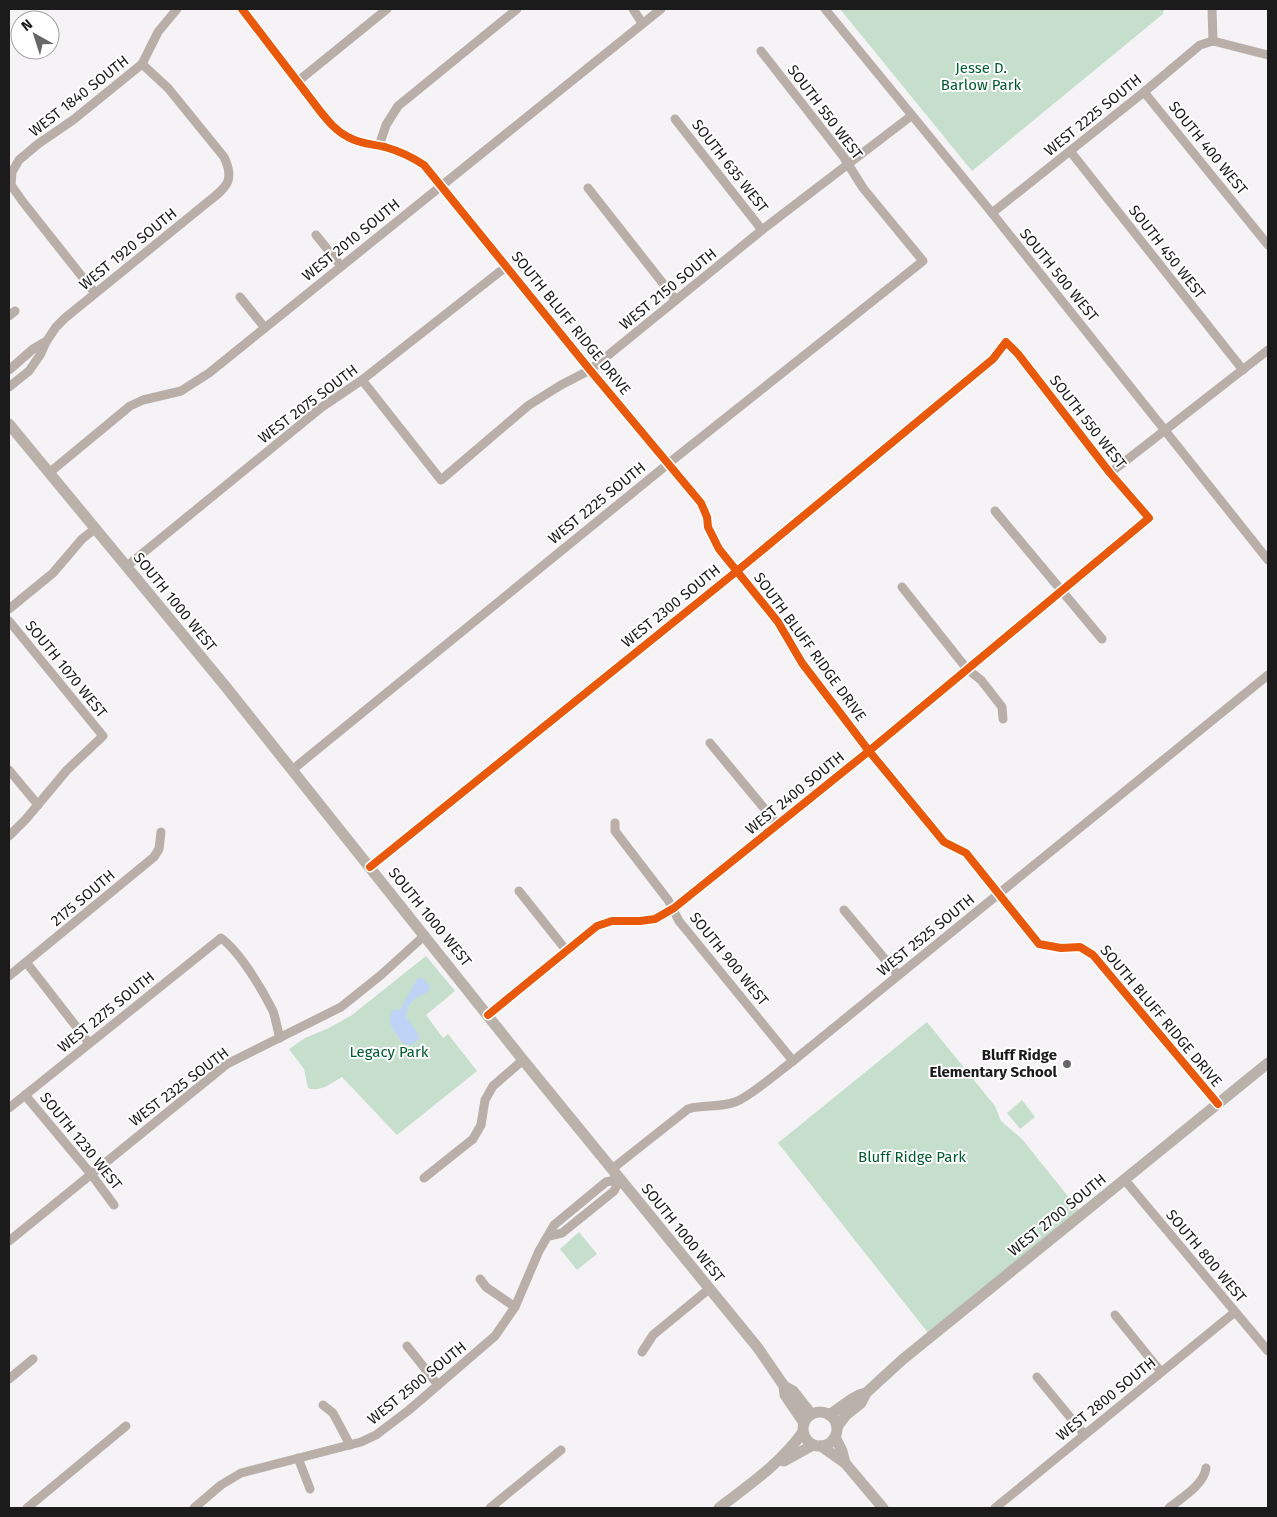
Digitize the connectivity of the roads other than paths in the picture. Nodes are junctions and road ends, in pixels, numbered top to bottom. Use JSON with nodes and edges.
{"nodes":[{"id":1,"x":177,"y":9,"type":"edge"},
{"id":2,"x":254,"y":9,"type":"edge"},
{"id":3,"x":387,"y":9,"type":"edge"},
{"id":4,"x":517,"y":9,"type":"edge"},
{"id":5,"x":633,"y":9,"type":"edge"},
{"id":6,"x":660,"y":9,"type":"edge"},
{"id":7,"x":825,"y":9,"type":"edge"},
{"id":8,"x":1212,"y":9,"type":"edge"},
{"id":9,"x":244,"y":12,"type":"edge"},
{"id":10,"x":642,"y":23,"type":"junction"},
{"id":11,"x":1213,"y":41,"type":"junction"},
{"id":12,"x":761,"y":50,"type":"dead end"},
{"id":13,"x":1268,"y":55,"type":"edge"},
{"id":14,"x":142,"y":64,"type":"junction"},
{"id":15,"x":297,"y":82,"type":"junction"},
{"id":16,"x":1144,"y":92,"type":"junction"},
{"id":17,"x":911,"y":116,"type":"junction"},
{"id":18,"x":675,"y":119,"type":"dead end"},
{"id":19,"x":379,"y":146,"type":"junction"},
{"id":20,"x":1070,"y":151,"type":"junction"},
{"id":21,"x":848,"y":163,"type":"junction"},
{"id":22,"x":441,"y":185,"type":"junction"},
{"id":23,"x":588,"y":188,"type":"dead end"},
{"id":24,"x":992,"y":212,"type":"junction"},
{"id":25,"x":762,"y":230,"type":"junction"},
{"id":26,"x":316,"y":235,"type":"dead end"},
{"id":27,"x":1268,"y":245,"type":"edge"},
{"id":28,"x":923,"y":261,"type":"joint"},
{"id":29,"x":341,"y":266,"type":"junction"},
{"id":30,"x":507,"y":266,"type":"junction"},
{"id":31,"x":95,"y":293,"type":"junction"},
{"id":32,"x":240,"y":297,"type":"dead end"},
{"id":33,"x":676,"y":300,"type":"junction"},
{"id":34,"x":265,"y":328,"type":"junction"},
{"id":35,"x":46,"y":342,"type":"junction"},
{"id":36,"x":1006,"y":342,"type":"joint"},
{"id":37,"x":1268,"y":350,"type":"edge"},
{"id":38,"x":9,"y":370,"type":"edge"},
{"id":39,"x":590,"y":370,"type":"junction"},
{"id":40,"x":1243,"y":370,"type":"junction"},
{"id":41,"x":362,"y":380,"type":"junction"},
{"id":42,"x":9,"y":387,"type":"edge"},
{"id":43,"x":9,"y":424,"type":"edge"},
{"id":44,"x":1165,"y":430,"type":"junction"},
{"id":45,"x":668,"y":463,"type":"junction"},
{"id":46,"x":49,"y":472,"type":"junction"},
{"id":47,"x":1110,"y":473,"type":"junction"},
{"id":48,"x":995,"y":510,"type":"dead end"},
{"id":49,"x":1149,"y":518,"type":"joint"},
{"id":50,"x":96,"y":528,"type":"junction"},
{"id":51,"x":1268,"y":560,"type":"edge"},
{"id":52,"x":127,"y":566,"type":"junction"},
{"id":53,"x":736,"y":571,"type":"junction"},
{"id":54,"x":902,"y":587,"type":"dead end"},
{"id":55,"x":1062,"y":591,"type":"junction"},
{"id":56,"x":9,"y":609,"type":"edge"},
{"id":57,"x":9,"y":621,"type":"edge"},
{"id":58,"x":1102,"y":639,"type":"dead end"},
{"id":59,"x":967,"y":669,"type":"junction"},
{"id":60,"x":1268,"y":675,"type":"edge"},
{"id":61,"x":1003,"y":718,"type":"dead end"},
{"id":62,"x":710,"y":743,"type":"dead end"},
{"id":63,"x":869,"y":750,"type":"junction"},
{"id":64,"x":9,"y":770,"type":"edge"},
{"id":65,"x":292,"y":770,"type":"junction"},
{"id":66,"x":38,"y":805,"type":"junction"},
{"id":67,"x":615,"y":823,"type":"dead end"},
{"id":68,"x":778,"y":825,"type":"junction"},
{"id":69,"x":161,"y":832,"type":"dead end"},
{"id":70,"x":9,"y":836,"type":"edge"},
{"id":71,"x":370,"y":867,"type":"junction"},
{"id":72,"x":519,"y":891,"type":"dead end"},
{"id":73,"x":998,"y":894,"type":"junction"},
{"id":74,"x":674,"y":908,"type":"junction"},
{"id":75,"x":844,"y":910,"type":"dead end"},
{"id":76,"x":425,"y":935,"type":"junction"},
{"id":77,"x":566,"y":950,"type":"junction"},
{"id":78,"x":26,"y":962,"type":"junction"},
{"id":79,"x":898,"y":975,"type":"junction"},
{"id":80,"x":9,"y":976,"type":"edge"},
{"id":81,"x":488,"y":1016,"type":"junction"},
{"id":82,"x":280,"y":1038,"type":"junction"},
{"id":83,"x":89,"y":1043,"type":"junction"},
{"id":84,"x":523,"y":1060,"type":"junction"},
{"id":85,"x":793,"y":1061,"type":"junction"},
{"id":86,"x":1268,"y":1063,"type":"edge"},
{"id":87,"x":25,"y":1094,"type":"junction"},
{"id":88,"x":1218,"y":1104,"type":"junction"},
{"id":89,"x":9,"y":1108,"type":"edge"},
{"id":90,"x":612,"y":1169,"type":"junction"},
{"id":91,"x":91,"y":1174,"type":"junction"},
{"id":92,"x":424,"y":1178,"type":"dead end"},
{"id":93,"x":620,"y":1179,"type":"junction"},
{"id":94,"x":1124,"y":1179,"type":"junction"},
{"id":95,"x":114,"y":1205,"type":"dead end"},
{"id":96,"x":9,"y":1241,"type":"edge"},
{"id":97,"x":480,"y":1279,"type":"dead end"},
{"id":98,"x":709,"y":1289,"type":"junction"},
{"id":99,"x":514,"y":1307,"type":"junction"},
{"id":100,"x":1235,"y":1312,"type":"junction"},
{"id":101,"x":1115,"y":1316,"type":"dead end"},
{"id":102,"x":406,"y":1346,"type":"dead end"},
{"id":103,"x":1268,"y":1351,"type":"edge"},
{"id":104,"x":642,"y":1352,"type":"dead end"},
{"id":105,"x":33,"y":1359,"type":"dead end"},
{"id":106,"x":1161,"y":1372,"type":"junction"},
{"id":107,"x":1037,"y":1377,"type":"dead end"},
{"id":108,"x":9,"y":1379,"type":"edge"},
{"id":109,"x":438,"y":1385,"type":"junction"},
{"id":110,"x":866,"y":1392,"type":"junction"},
{"id":111,"x":323,"y":1406,"type":"dead end"},
{"id":112,"x":828,"y":1415,"type":"junction"},
{"id":113,"x":806,"y":1423,"type":"junction"},
{"id":114,"x":126,"y":1426,"type":"dead end"},
{"id":115,"x":836,"y":1432,"type":"junction"},
{"id":116,"x":1084,"y":1434,"type":"junction"},
{"id":117,"x":350,"y":1445,"type":"junction"},
{"id":118,"x":817,"y":1446,"type":"junction"},
{"id":119,"x":561,"y":1450,"type":"dead end"},
{"id":120,"x":298,"y":1458,"type":"junction"},
{"id":121,"x":845,"y":1463,"type":"junction"},
{"id":122,"x":772,"y":1467,"type":"junction"},
{"id":123,"x":1206,"y":1468,"type":"dead end"},
{"id":124,"x":310,"y":1489,"type":"dead end"},
{"id":125,"x":27,"y":1508,"type":"edge"},
{"id":126,"x":194,"y":1508,"type":"edge"},
{"id":127,"x":490,"y":1508,"type":"edge"},
{"id":128,"x":719,"y":1508,"type":"edge"},
{"id":129,"x":884,"y":1508,"type":"edge"},
{"id":130,"x":995,"y":1508,"type":"edge"},
{"id":131,"x":1169,"y":1508,"type":"edge"}],
"edges":[{"from":1,"to":14,"type":"street","name":"WEST 1840 SOUTH"},
{"from":2,"to":9,"type":"street"},
{"from":3,"to":15,"type":"street"},
{"from":4,"to":19,"type":"street"},
{"from":5,"to":10,"type":"street"},
{"from":6,"to":10,"type":"street","name":"WEST 2010 SOUTH"},
{"from":7,"to":17,"type":"street","name":"SOUTH 500 WEST"},
{"from":8,"to":11,"type":"street"},
{"from":9,"to":15,"type":"street","name":"SOUTH BLUFF RIDGE DRIVE"},
{"from":10,"to":22,"type":"street","name":"WEST 2010 SOUTH"},
{"from":11,"to":13,"type":"street"},
{"from":11,"to":16,"type":"street","name":"WEST 2225 SOUTH"},
{"from":12,"to":21,"type":"street","name":"SOUTH 550 WEST"},
{"from":14,"to":31,"type":"street","name":"WEST 1840 SOUTH"},
{"from":14,"to":31,"type":"street","name":"WEST 1920 SOUTH"},
{"from":15,"to":19,"type":"street","name":"SOUTH BLUFF RIDGE DRIVE"},
{"from":16,"to":20,"type":"street","name":"WEST 2225 SOUTH"},
{"from":16,"to":27,"type":"street","name":"SOUTH 400 WEST"},
{"from":17,"to":21,"type":"street","name":"WEST 2150 SOUTH"},
{"from":17,"to":24,"type":"street","name":"SOUTH 500 WEST"},
{"from":18,"to":25,"type":"street","name":"SOUTH 635 WEST"},
{"from":19,"to":22,"type":"street","name":"SOUTH BLUFF RIDGE DRIVE"},
{"from":20,"to":24,"type":"street","name":"WEST 2225 SOUTH"},
{"from":20,"to":40,"type":"street","name":"SOUTH 450 WEST"},
{"from":21,"to":25,"type":"street","name":"WEST 2150 SOUTH"},
{"from":21,"to":28,"type":"street","name":"SOUTH 550 WEST"},
{"from":22,"to":29,"type":"street","name":"WEST 2010 SOUTH"},
{"from":22,"to":30,"type":"street","name":"SOUTH BLUFF RIDGE DRIVE"},
{"from":23,"to":33,"type":"street"},
{"from":24,"to":44,"type":"street","name":"SOUTH 500 WEST"},
{"from":25,"to":33,"type":"street","name":"WEST 2150 SOUTH"},
{"from":26,"to":29,"type":"street"},
{"from":28,"to":45,"type":"street","name":"WEST 2225 SOUTH"},
{"from":29,"to":34,"type":"street","name":"WEST 2010 SOUTH"},
{"from":30,"to":39,"type":"street","name":"SOUTH BLUFF RIDGE DRIVE"},
{"from":30,"to":41,"type":"street","name":"WEST 2075 SOUTH"},
{"from":31,"to":35,"type":"street","name":"WEST 1920 SOUTH"},
{"from":32,"to":34,"type":"street"},
{"from":33,"to":39,"type":"street","name":"WEST 2150 SOUTH"},
{"from":34,"to":46,"type":"street","name":"WEST 2010 SOUTH"},
{"from":35,"to":38,"type":"street","name":"WEST 1920 SOUTH"},
{"from":35,"to":42,"type":"street","name":"WEST 1920 SOUTH"},
{"from":36,"to":47,"type":"street","name":"SOUTH 550 WEST"},
{"from":36,"to":53,"type":"street","name":"WEST 2300 SOUTH"},
{"from":37,"to":40,"type":"street"},
{"from":39,"to":41,"type":"street","name":"WEST 2150 SOUTH"},
{"from":39,"to":45,"type":"street","name":"SOUTH BLUFF RIDGE DRIVE"},
{"from":40,"to":44,"type":"street"},
{"from":41,"to":52,"type":"street","name":"WEST 2075 SOUTH"},
{"from":43,"to":46,"type":"main road","name":"SOUTH 1000 WEST"},
{"from":44,"to":47,"type":"street"},
{"from":44,"to":51,"type":"street","name":"SOUTH 500 WEST"},
{"from":45,"to":53,"type":"street","name":"SOUTH BLUFF RIDGE DRIVE"},
{"from":45,"to":65,"type":"street","name":"WEST 2225 SOUTH"},
{"from":46,"to":50,"type":"main road","name":"SOUTH 1000 WEST"},
{"from":47,"to":49,"type":"street","name":"SOUTH 550 WEST"},
{"from":48,"to":55,"type":"street"},
{"from":49,"to":55,"type":"street","name":"WEST 2400 SOUTH"},
{"from":50,"to":52,"type":"main road","name":"SOUTH 1000 WEST"},
{"from":50,"to":56,"type":"street"},
{"from":52,"to":65,"type":"main road","name":"SOUTH 1000 WEST"},
{"from":53,"to":63,"type":"street","name":"SOUTH BLUFF RIDGE DRIVE"},
{"from":53,"to":71,"type":"street","name":"WEST 2300 SOUTH"},
{"from":54,"to":59,"type":"street"},
{"from":55,"to":58,"type":"street"},
{"from":55,"to":59,"type":"street","name":"WEST 2400 SOUTH"},
{"from":57,"to":66,"type":"street","name":"SOUTH 1070 WEST"},
{"from":59,"to":61,"type":"street"},
{"from":59,"to":63,"type":"street","name":"WEST 2400 SOUTH"},
{"from":60,"to":73,"type":"street","name":"WEST 2525 SOUTH"},
{"from":62,"to":68,"type":"street"},
{"from":63,"to":68,"type":"street","name":"WEST 2400 SOUTH"},
{"from":63,"to":73,"type":"street","name":"SOUTH BLUFF RIDGE DRIVE"},
{"from":64,"to":66,"type":"street"},
{"from":65,"to":71,"type":"main road","name":"SOUTH 1000 WEST"},
{"from":66,"to":70,"type":"street"},
{"from":67,"to":74,"type":"street","name":"SOUTH 900 WEST"},
{"from":68,"to":74,"type":"street","name":"WEST 2400 SOUTH"},
{"from":69,"to":78,"type":"street","name":"2175 SOUTH"},
{"from":71,"to":76,"type":"main road","name":"SOUTH 1000 WEST"},
{"from":72,"to":77,"type":"street"},
{"from":73,"to":79,"type":"street","name":"WEST 2525 SOUTH"},
{"from":73,"to":88,"type":"street","name":"SOUTH BLUFF RIDGE DRIVE"},
{"from":74,"to":77,"type":"street","name":"WEST 2400 SOUTH"},
{"from":74,"to":85,"type":"street","name":"SOUTH 900 WEST"},
{"from":75,"to":79,"type":"street"},
{"from":76,"to":81,"type":"main road","name":"SOUTH 1000 WEST"},
{"from":76,"to":82,"type":"street","name":"WEST 2325 SOUTH"},
{"from":77,"to":81,"type":"street","name":"WEST 2400 SOUTH"},
{"from":78,"to":80,"type":"street","name":"2175 SOUTH"},
{"from":78,"to":83,"type":"street"},
{"from":79,"to":85,"type":"street","name":"WEST 2525 SOUTH"},
{"from":81,"to":84,"type":"main road","name":"SOUTH 1000 WEST"},
{"from":82,"to":83,"type":"street","name":"WEST 2275 SOUTH"},
{"from":82,"to":91,"type":"street","name":"WEST 2325 SOUTH"},
{"from":83,"to":87,"type":"street","name":"WEST 2275 SOUTH"},
{"from":84,"to":90,"type":"main road","name":"SOUTH 1000 WEST"},
{"from":84,"to":92,"type":"street"},
{"from":85,"to":90,"type":"street","name":"WEST 2525 SOUTH"},
{"from":86,"to":88,"type":"main road","name":"WEST 2700 SOUTH"},
{"from":87,"to":89,"type":"street","name":"WEST 2275 SOUTH"},
{"from":87,"to":91,"type":"street","name":"SOUTH 1230 WEST"},
{"from":88,"to":94,"type":"main road","name":"WEST 2700 SOUTH"},
{"from":90,"to":93,"type":"main road","name":"SOUTH 1000 WEST"},
{"from":91,"to":95,"type":"street","name":"SOUTH 1230 WEST"},
{"from":91,"to":96,"type":"street","name":"WEST 2325 SOUTH"},
{"from":93,"to":98,"type":"main road","name":"SOUTH 1000 WEST"},
{"from":93,"to":99,"type":"street","name":"WEST 2500 SOUTH"},
{"from":94,"to":100,"type":"street","name":"SOUTH 800 WEST"},
{"from":94,"to":110,"type":"main road","name":"WEST 2700 SOUTH"},
{"from":97,"to":99,"type":"street"},
{"from":98,"to":104,"type":"street"},
{"from":98,"to":113,"type":"main road","name":"SOUTH 1000 WEST"},
{"from":99,"to":109,"type":"street","name":"WEST 2500 SOUTH"},
{"from":100,"to":103,"type":"street","name":"SOUTH 800 WEST"},
{"from":100,"to":106,"type":"street","name":"WEST 2800 SOUTH"},
{"from":101,"to":106,"type":"street"},
{"from":102,"to":109,"type":"street"},
{"from":105,"to":108,"type":"street"},
{"from":106,"to":116,"type":"street","name":"WEST 2800 SOUTH"},
{"from":107,"to":116,"type":"street"},
{"from":109,"to":117,"type":"street","name":"WEST 2500 SOUTH"},
{"from":110,"to":112,"type":"main road","name":"WEST 2700 SOUTH"},
{"from":110,"to":115,"type":"main road","name":"WEST 2700 SOUTH"},
{"from":111,"to":117,"type":"street"},
{"from":112,"to":113,"type":"main road"},
{"from":112,"to":115,"type":"main road"},
{"from":113,"to":118,"type":"main road"},
{"from":113,"to":122,"type":"main road"},
{"from":114,"to":125,"type":"street"},
{"from":115,"to":118,"type":"main road"},
{"from":115,"to":121,"type":"main road"},
{"from":116,"to":130,"type":"street","name":"WEST 2800 SOUTH"},
{"from":117,"to":120,"type":"street","name":"WEST 2500 SOUTH"},
{"from":118,"to":121,"type":"main road"},
{"from":118,"to":122,"type":"main road"},
{"from":119,"to":127,"type":"street"},
{"from":120,"to":124,"type":"street"},
{"from":120,"to":126,"type":"street","name":"WEST 2500 SOUTH"},
{"from":121,"to":129,"type":"main road"},
{"from":122,"to":128,"type":"main road"},
{"from":123,"to":131,"type":"street"}]}
